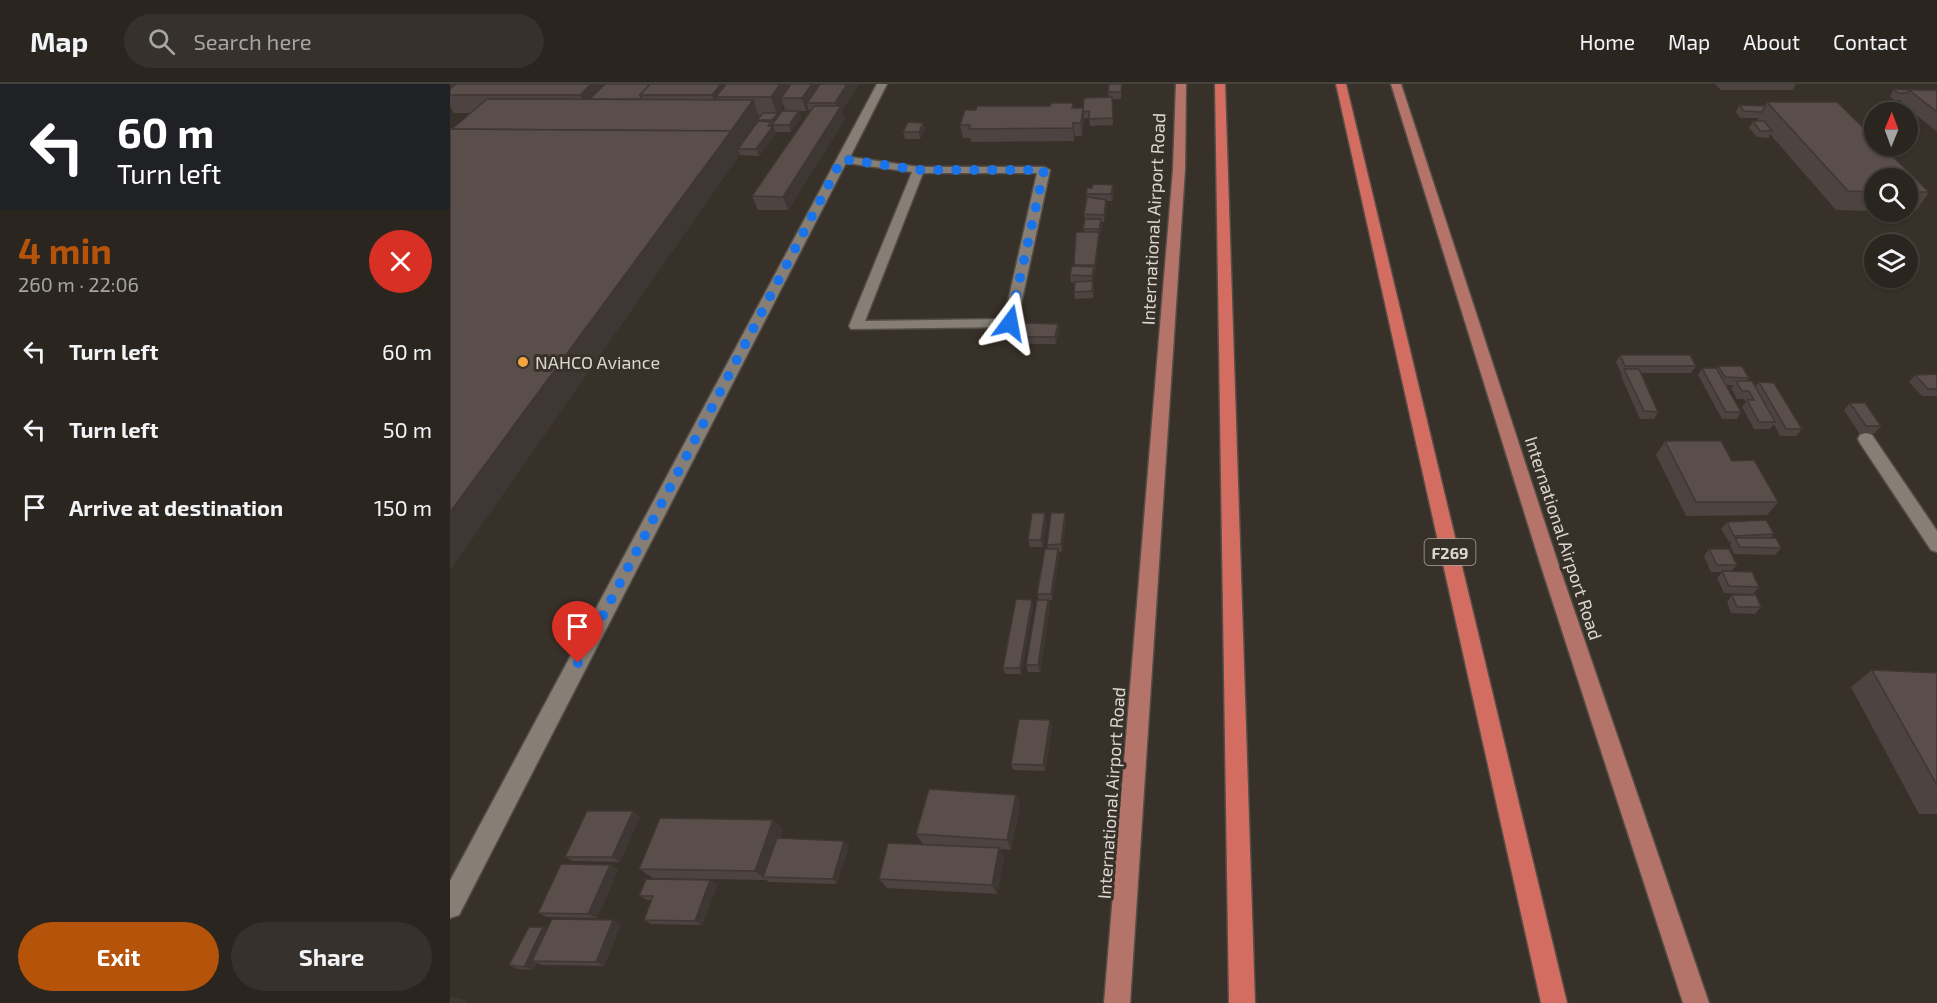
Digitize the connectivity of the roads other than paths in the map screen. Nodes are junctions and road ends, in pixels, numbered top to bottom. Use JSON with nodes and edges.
{"nodes":[{"id":1,"x":882,"y":84,"type":"edge"},
{"id":2,"x":1181,"y":84,"type":"edge"},
{"id":3,"x":1396,"y":84,"type":"edge"},
{"id":4,"x":1220,"y":92,"type":"edge"},
{"id":5,"x":1343,"y":93,"type":"edge"},
{"id":6,"x":842,"y":159,"type":"junction"},
{"id":7,"x":919,"y":170,"type":"junction"},
{"id":8,"x":1866,"y":439,"type":"dead end"},
{"id":9,"x":1937,"y":545,"type":"edge"},
{"id":10,"x":450,"y":906,"type":"edge"},
{"id":11,"x":1117,"y":1003,"type":"edge"},
{"id":12,"x":1242,"y":1003,"type":"edge"},
{"id":13,"x":1554,"y":1003,"type":"edge"},
{"id":14,"x":1696,"y":1003,"type":"edge"}],
"edges":[{"from":1,"to":6,"type":"lane"},
{"from":2,"to":11,"type":"main road","name":"International Airport Road"},
{"from":3,"to":14,"type":"main road","name":"International Airport Road"},
{"from":4,"to":12,"type":"highway"},
{"from":5,"to":13,"type":"highway","number":"F269"},
{"from":6,"to":7,"type":"lane"},
{"from":6,"to":10,"type":"lane"},
{"from":7,"to":7,"type":"lane"},
{"from":8,"to":9,"type":"lane"}]}
